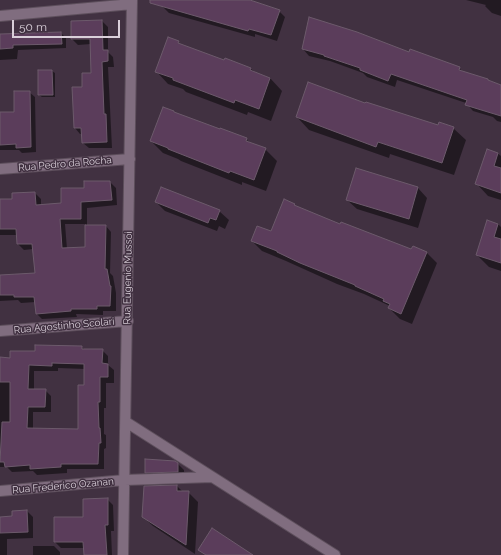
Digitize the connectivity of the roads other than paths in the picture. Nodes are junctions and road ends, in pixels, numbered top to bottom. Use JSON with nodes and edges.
{"nodes":[{"id":1,"x":132,"y":2,"type":"edge"},
{"id":2,"x":0,"y":16,"type":"edge"},
{"id":3,"x":130,"y":159,"type":"junction"},
{"id":4,"x":0,"y":169,"type":"edge"},
{"id":5,"x":128,"y":321,"type":"junction"},
{"id":6,"x":0,"y":331,"type":"edge"},
{"id":7,"x":126,"y":422,"type":"junction"},
{"id":8,"x":212,"y":477,"type":"junction"},
{"id":9,"x":125,"y":480,"type":"junction"},
{"id":10,"x":0,"y":491,"type":"edge"},
{"id":11,"x":123,"y":555,"type":"edge"},
{"id":12,"x":335,"y":555,"type":"edge"}],
"edges":[{"from":1,"to":2,"type":"street"},
{"from":1,"to":3,"type":"street","name":"Rua Eugenio Mussoi"},
{"from":3,"to":4,"type":"street","name":"Rua Pedro da Rocha"},
{"from":3,"to":5,"type":"street","name":"Rua Eugenio Mussoi"},
{"from":5,"to":6,"type":"street","name":"Rua Agostinho Scolari"},
{"from":5,"to":7,"type":"street","name":"Rua Eugenio Mussoi"},
{"from":7,"to":8,"type":"street"},
{"from":7,"to":9,"type":"street","name":"Rua Eugenio Mussoi"},
{"from":8,"to":9,"type":"street","name":"Rua Frederico Ozanan"},
{"from":8,"to":12,"type":"street"},
{"from":9,"to":10,"type":"street","name":"Rua Frederico Ozanan"},
{"from":9,"to":11,"type":"street","name":"Rua Eugenio Mussoi"}]}
